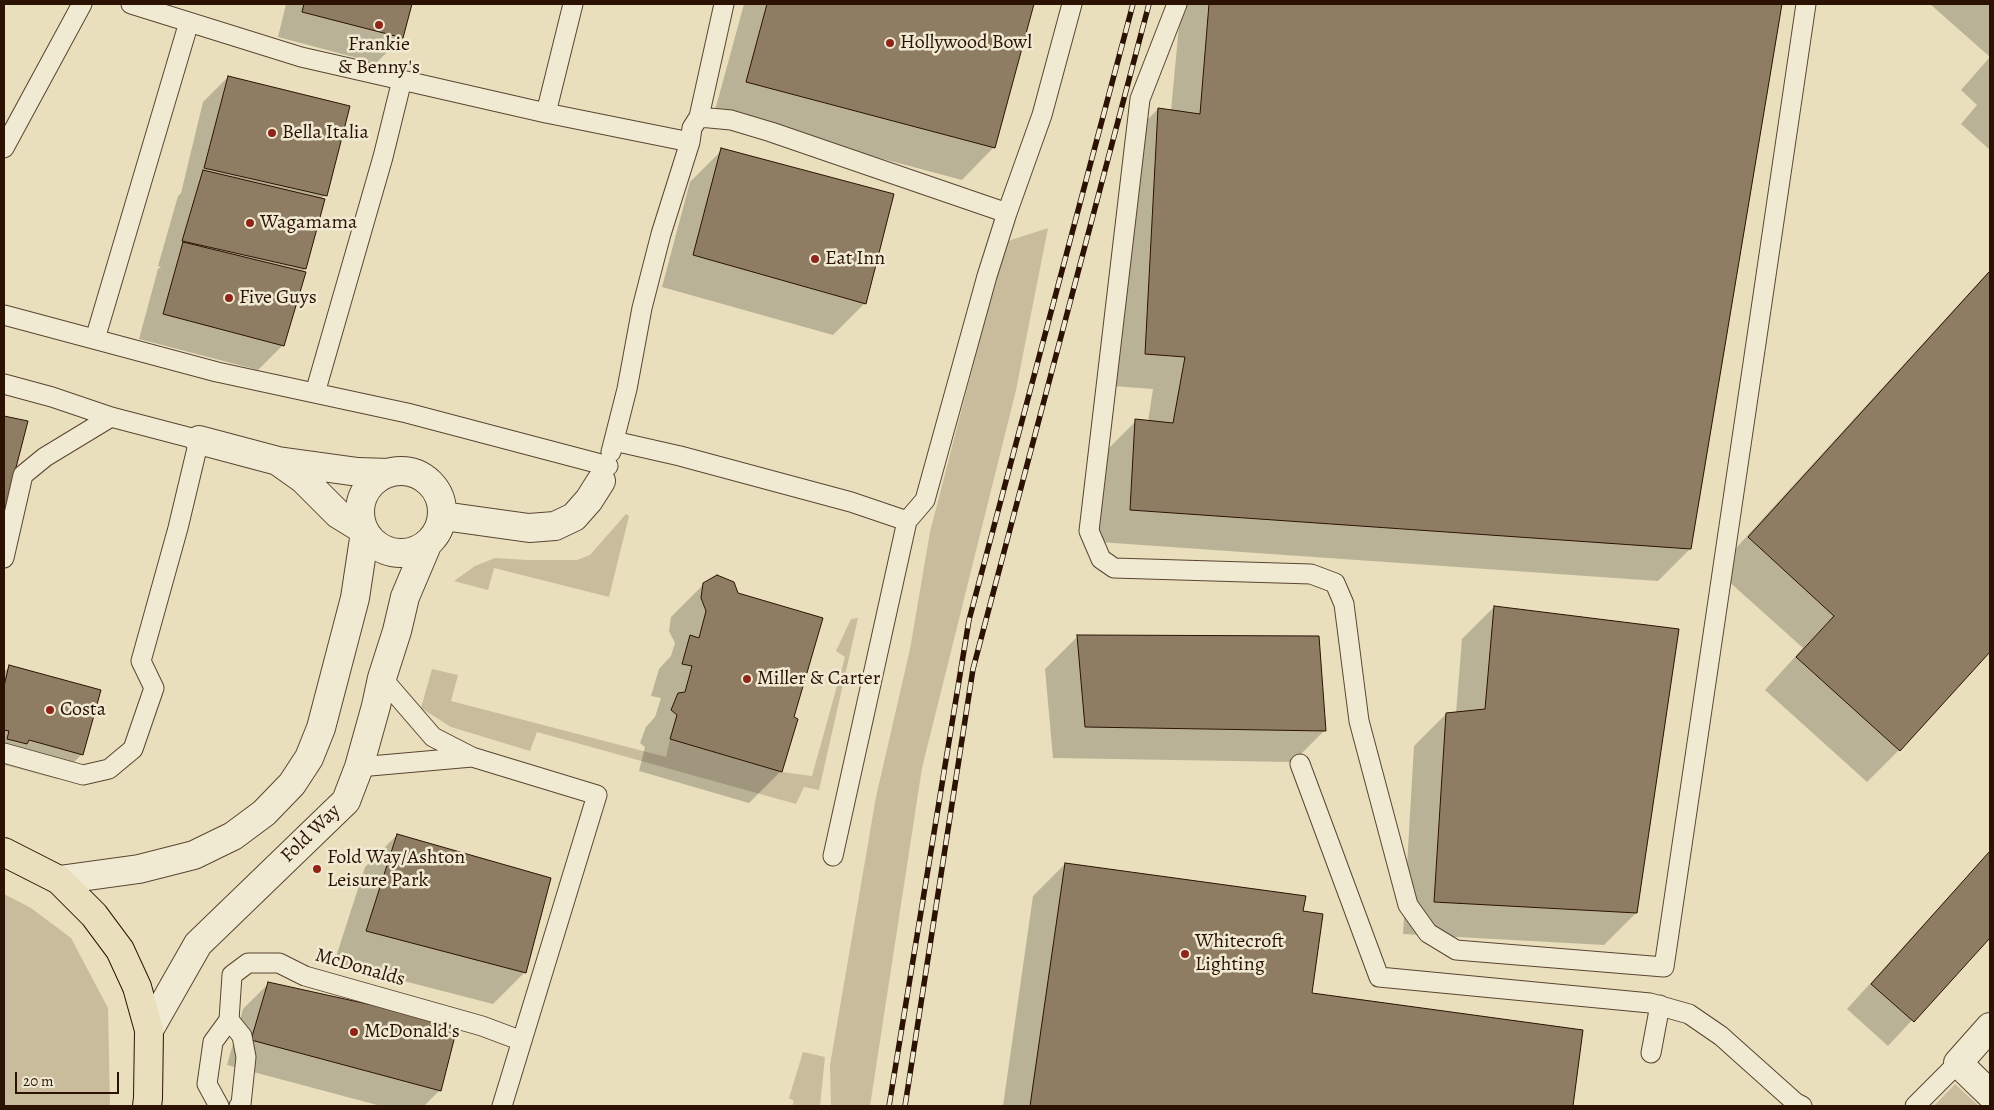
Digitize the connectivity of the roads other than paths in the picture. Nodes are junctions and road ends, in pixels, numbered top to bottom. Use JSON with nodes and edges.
{"nodes":[{"id":1,"x":82,"y":4,"type":"edge"},
{"id":2,"x":131,"y":4,"type":"edge"},
{"id":3,"x":573,"y":4,"type":"edge"},
{"id":4,"x":724,"y":4,"type":"edge"},
{"id":5,"x":1072,"y":4,"type":"edge"},
{"id":6,"x":1177,"y":4,"type":"edge"},
{"id":7,"x":1806,"y":4,"type":"edge"},
{"id":8,"x":190,"y":22,"type":"junction"},
{"id":9,"x":402,"y":80,"type":"junction"},
{"id":10,"x":546,"y":113,"type":"junction"},
{"id":11,"x":699,"y":117,"type":"junction"},
{"id":12,"x":690,"y":142,"type":"junction"},
{"id":13,"x":4,"y":148,"type":"edge"},
{"id":14,"x":1007,"y":213,"type":"junction"},
{"id":15,"x":4,"y":315,"type":"edge"},
{"id":16,"x":95,"y":339,"type":"junction"},
{"id":17,"x":4,"y":384,"type":"edge"},
{"id":18,"x":315,"y":393,"type":"junction"},
{"id":19,"x":111,"y":417,"type":"junction"},
{"id":20,"x":199,"y":440,"type":"junction"},
{"id":21,"x":614,"y":441,"type":"junction"},
{"id":22,"x":278,"y":461,"type":"junction"},
{"id":23,"x":389,"y":473,"type":"junction"},
{"id":24,"x":604,"y":474,"type":"junction"},
{"id":25,"x":443,"y":516,"type":"junction"},
{"id":26,"x":907,"y":521,"type":"junction"},
{"id":27,"x":364,"y":531,"type":"junction"},
{"id":28,"x":427,"y":545,"type":"junction"},
{"id":29,"x":4,"y":558,"type":"edge"},
{"id":30,"x":382,"y":678,"type":"junction"},
{"id":31,"x":4,"y":753,"type":"edge"},
{"id":32,"x":472,"y":757,"type":"junction"},
{"id":33,"x":1300,"y":764,"type":"dead end"},
{"id":34,"x":359,"y":767,"type":"junction"},
{"id":35,"x":4,"y":852,"type":"edge"},
{"id":36,"x":834,"y":856,"type":"dead end"},
{"id":37,"x":59,"y":880,"type":"junction"},
{"id":38,"x":1660,"y":1005,"type":"junction"},
{"id":39,"x":229,"y":1020,"type":"junction"},
{"id":40,"x":1990,"y":1027,"type":"edge"},
{"id":41,"x":149,"y":1030,"type":"junction"},
{"id":42,"x":522,"y":1041,"type":"junction"},
{"id":43,"x":1651,"y":1054,"type":"dead end"},
{"id":44,"x":1958,"y":1063,"type":"junction"},
{"id":45,"x":1990,"y":1094,"type":"edge"},
{"id":46,"x":1798,"y":1105,"type":"edge"},
{"id":47,"x":147,"y":1106,"type":"edge"},
{"id":48,"x":219,"y":1106,"type":"edge"},
{"id":49,"x":240,"y":1106,"type":"edge"},
{"id":50,"x":502,"y":1106,"type":"edge"},
{"id":51,"x":1915,"y":1106,"type":"edge"}],
"edges":[{"from":1,"to":13,"type":"lane"},
{"from":2,"to":8,"type":"lane"},
{"from":3,"to":10,"type":"lane"},
{"from":4,"to":11,"type":"lane"},
{"from":5,"to":14,"type":"lane"},
{"from":6,"to":7,"type":"lane"},
{"from":8,"to":9,"type":"lane"},
{"from":8,"to":16,"type":"lane"},
{"from":9,"to":10,"type":"lane"},
{"from":9,"to":18,"type":"lane"},
{"from":10,"to":12,"type":"lane"},
{"from":11,"to":12,"type":"lane"},
{"from":11,"to":14,"type":"lane"},
{"from":12,"to":21,"type":"lane"},
{"from":14,"to":26,"type":"lane"},
{"from":15,"to":16,"type":"lane"},
{"from":16,"to":18,"type":"lane"},
{"from":17,"to":19,"type":"lane"},
{"from":18,"to":24,"type":"lane"},
{"from":19,"to":20,"type":"lane"},
{"from":19,"to":29,"type":"lane"},
{"from":20,"to":22,"type":"street"},
{"from":20,"to":31,"type":"lane"},
{"from":21,"to":24,"type":"lane"},
{"from":21,"to":26,"type":"lane"},
{"from":22,"to":23,"type":"street"},
{"from":22,"to":27,"type":"street"},
{"from":23,"to":25,"type":"street"},
{"from":23,"to":27,"type":"street"},
{"from":24,"to":25,"type":"street"},
{"from":25,"to":28,"type":"street"},
{"from":26,"to":36,"type":"lane"},
{"from":27,"to":28,"type":"street"},
{"from":27,"to":37,"type":"street"},
{"from":28,"to":30,"type":"street","name":"Fold Way"},
{"from":30,"to":32,"type":"lane"},
{"from":30,"to":34,"type":"street","name":"Fold Way"},
{"from":32,"to":34,"type":"lane"},
{"from":32,"to":42,"type":"lane"},
{"from":33,"to":38,"type":"lane"},
{"from":34,"to":41,"type":"street","name":"Fold Way"},
{"from":35,"to":37,"type":"highway"},
{"from":37,"to":41,"type":"highway"},
{"from":38,"to":43,"type":"lane"},
{"from":38,"to":46,"type":"lane"},
{"from":39,"to":42,"type":"lane","name":"McDonalds"},
{"from":39,"to":48,"type":"lane"},
{"from":39,"to":49,"type":"lane"},
{"from":40,"to":44,"type":"street"},
{"from":41,"to":47,"type":"highway"},
{"from":42,"to":50,"type":"lane"},
{"from":44,"to":45,"type":"street"},
{"from":44,"to":51,"type":"lane"}]}
